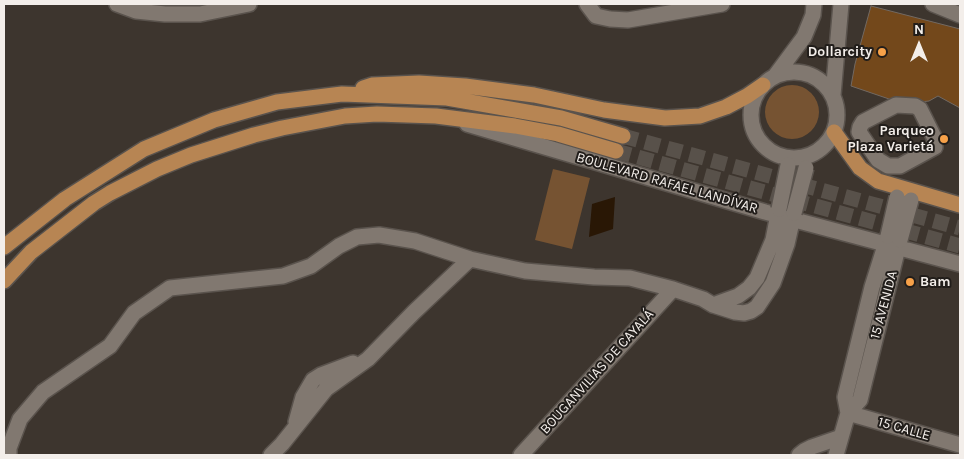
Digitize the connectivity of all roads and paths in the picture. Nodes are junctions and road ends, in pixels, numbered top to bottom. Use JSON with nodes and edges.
{"nodes":[{"id":1,"x":117,"y":4,"type":"edge"},
{"id":2,"x":249,"y":4,"type":"edge"},
{"id":3,"x":587,"y":4,"type":"edge"},
{"id":4,"x":722,"y":4,"type":"edge"},
{"id":5,"x":814,"y":4,"type":"edge"},
{"id":6,"x":841,"y":4,"type":"edge"},
{"id":7,"x":933,"y":4,"type":"edge"},
{"id":8,"x":960,"y":15,"type":"edge"},
{"id":9,"x":769,"y":80,"type":"junction"},
{"id":10,"x":342,"y":94,"type":"junction"},
{"id":11,"x":833,"y":95,"type":"junction"},
{"id":12,"x":436,"y":116,"type":"junction"},
{"id":13,"x":834,"y":132,"type":"junction"},
{"id":14,"x":623,"y":136,"type":"tunnel mouth"},
{"id":15,"x":935,"y":144,"type":"joint"},
{"id":16,"x":616,"y":151,"type":"tunnel mouth"},
{"id":17,"x":788,"y":161,"type":"junction"},
{"id":18,"x":806,"y":162,"type":"junction"},
{"id":19,"x":905,"y":194,"type":"junction"},
{"id":20,"x":960,"y":205,"type":"edge"},
{"id":21,"x":786,"y":214,"type":"junction"},
{"id":22,"x":893,"y":242,"type":"junction"},
{"id":23,"x":4,"y":247,"type":"edge"},
{"id":24,"x":470,"y":259,"type":"junction"},
{"id":25,"x":960,"y":264,"type":"edge"},
{"id":26,"x":4,"y":281,"type":"edge"},
{"id":27,"x":673,"y":289,"type":"junction"},
{"id":28,"x":848,"y":413,"type":"junction"},
{"id":29,"x":841,"y":437,"type":"junction"},
{"id":30,"x":960,"y":444,"type":"edge"},
{"id":31,"x":9,"y":455,"type":"edge"},
{"id":32,"x":271,"y":455,"type":"edge"},
{"id":33,"x":521,"y":455,"type":"edge"},
{"id":34,"x":799,"y":455,"type":"edge"},
{"id":35,"x":836,"y":455,"type":"edge"}],
"edges":[{"from":1,"to":2,"type":"street"},
{"from":3,"to":4,"type":"street"},
{"from":5,"to":9,"type":"street"},
{"from":6,"to":11,"type":"street"},
{"from":7,"to":8,"type":"street"},
{"from":9,"to":10,"type":"main road"},
{"from":9,"to":11,"type":"street"},
{"from":9,"to":17,"type":"street"},
{"from":10,"to":14,"type":"main road"},
{"from":10,"to":23,"type":"main road"},
{"from":11,"to":13,"type":"street"},
{"from":12,"to":16,"type":"main road","name":"BOULEVARD RAFAEL LANDÍVAR"},
{"from":12,"to":21,"type":"street","name":"BOULEVARD RAFAEL LANDÍVAR"},
{"from":12,"to":26,"type":"main road","name":"BOULEVARD RAFAEL LANDÍVAR"},
{"from":13,"to":18,"type":"street"},
{"from":13,"to":19,"type":"main road"},
{"from":15,"to":15,"type":"street"},
{"from":17,"to":18,"type":"street"},
{"from":17,"to":21,"type":"street","bridge":true},
{"from":18,"to":21,"type":"street","bridge":true},
{"from":19,"to":20,"type":"main road"},
{"from":19,"to":22,"type":"street","name":"15 AVENIDA","bridge":true},
{"from":21,"to":22,"type":"street","name":"BOULEVARD RAFAEL LANDÍVAR"},
{"from":21,"to":27,"type":"street"},
{"from":22,"to":25,"type":"street","name":"BOULEVARD RAFAEL LANDÍVAR"},
{"from":22,"to":28,"type":"street","name":"15 AVENIDA"},
{"from":24,"to":27,"type":"street"},
{"from":24,"to":31,"type":"street"},
{"from":24,"to":32,"type":"street"},
{"from":27,"to":33,"type":"street","name":"BOUGANVILIAS DE CAYALÁ"},
{"from":28,"to":29,"type":"street","name":"15 AVENIDA"},
{"from":28,"to":30,"type":"street","name":"15 CALLE"},
{"from":29,"to":34,"type":"street"},
{"from":29,"to":35,"type":"street","name":"15 AVENIDA"}]}
